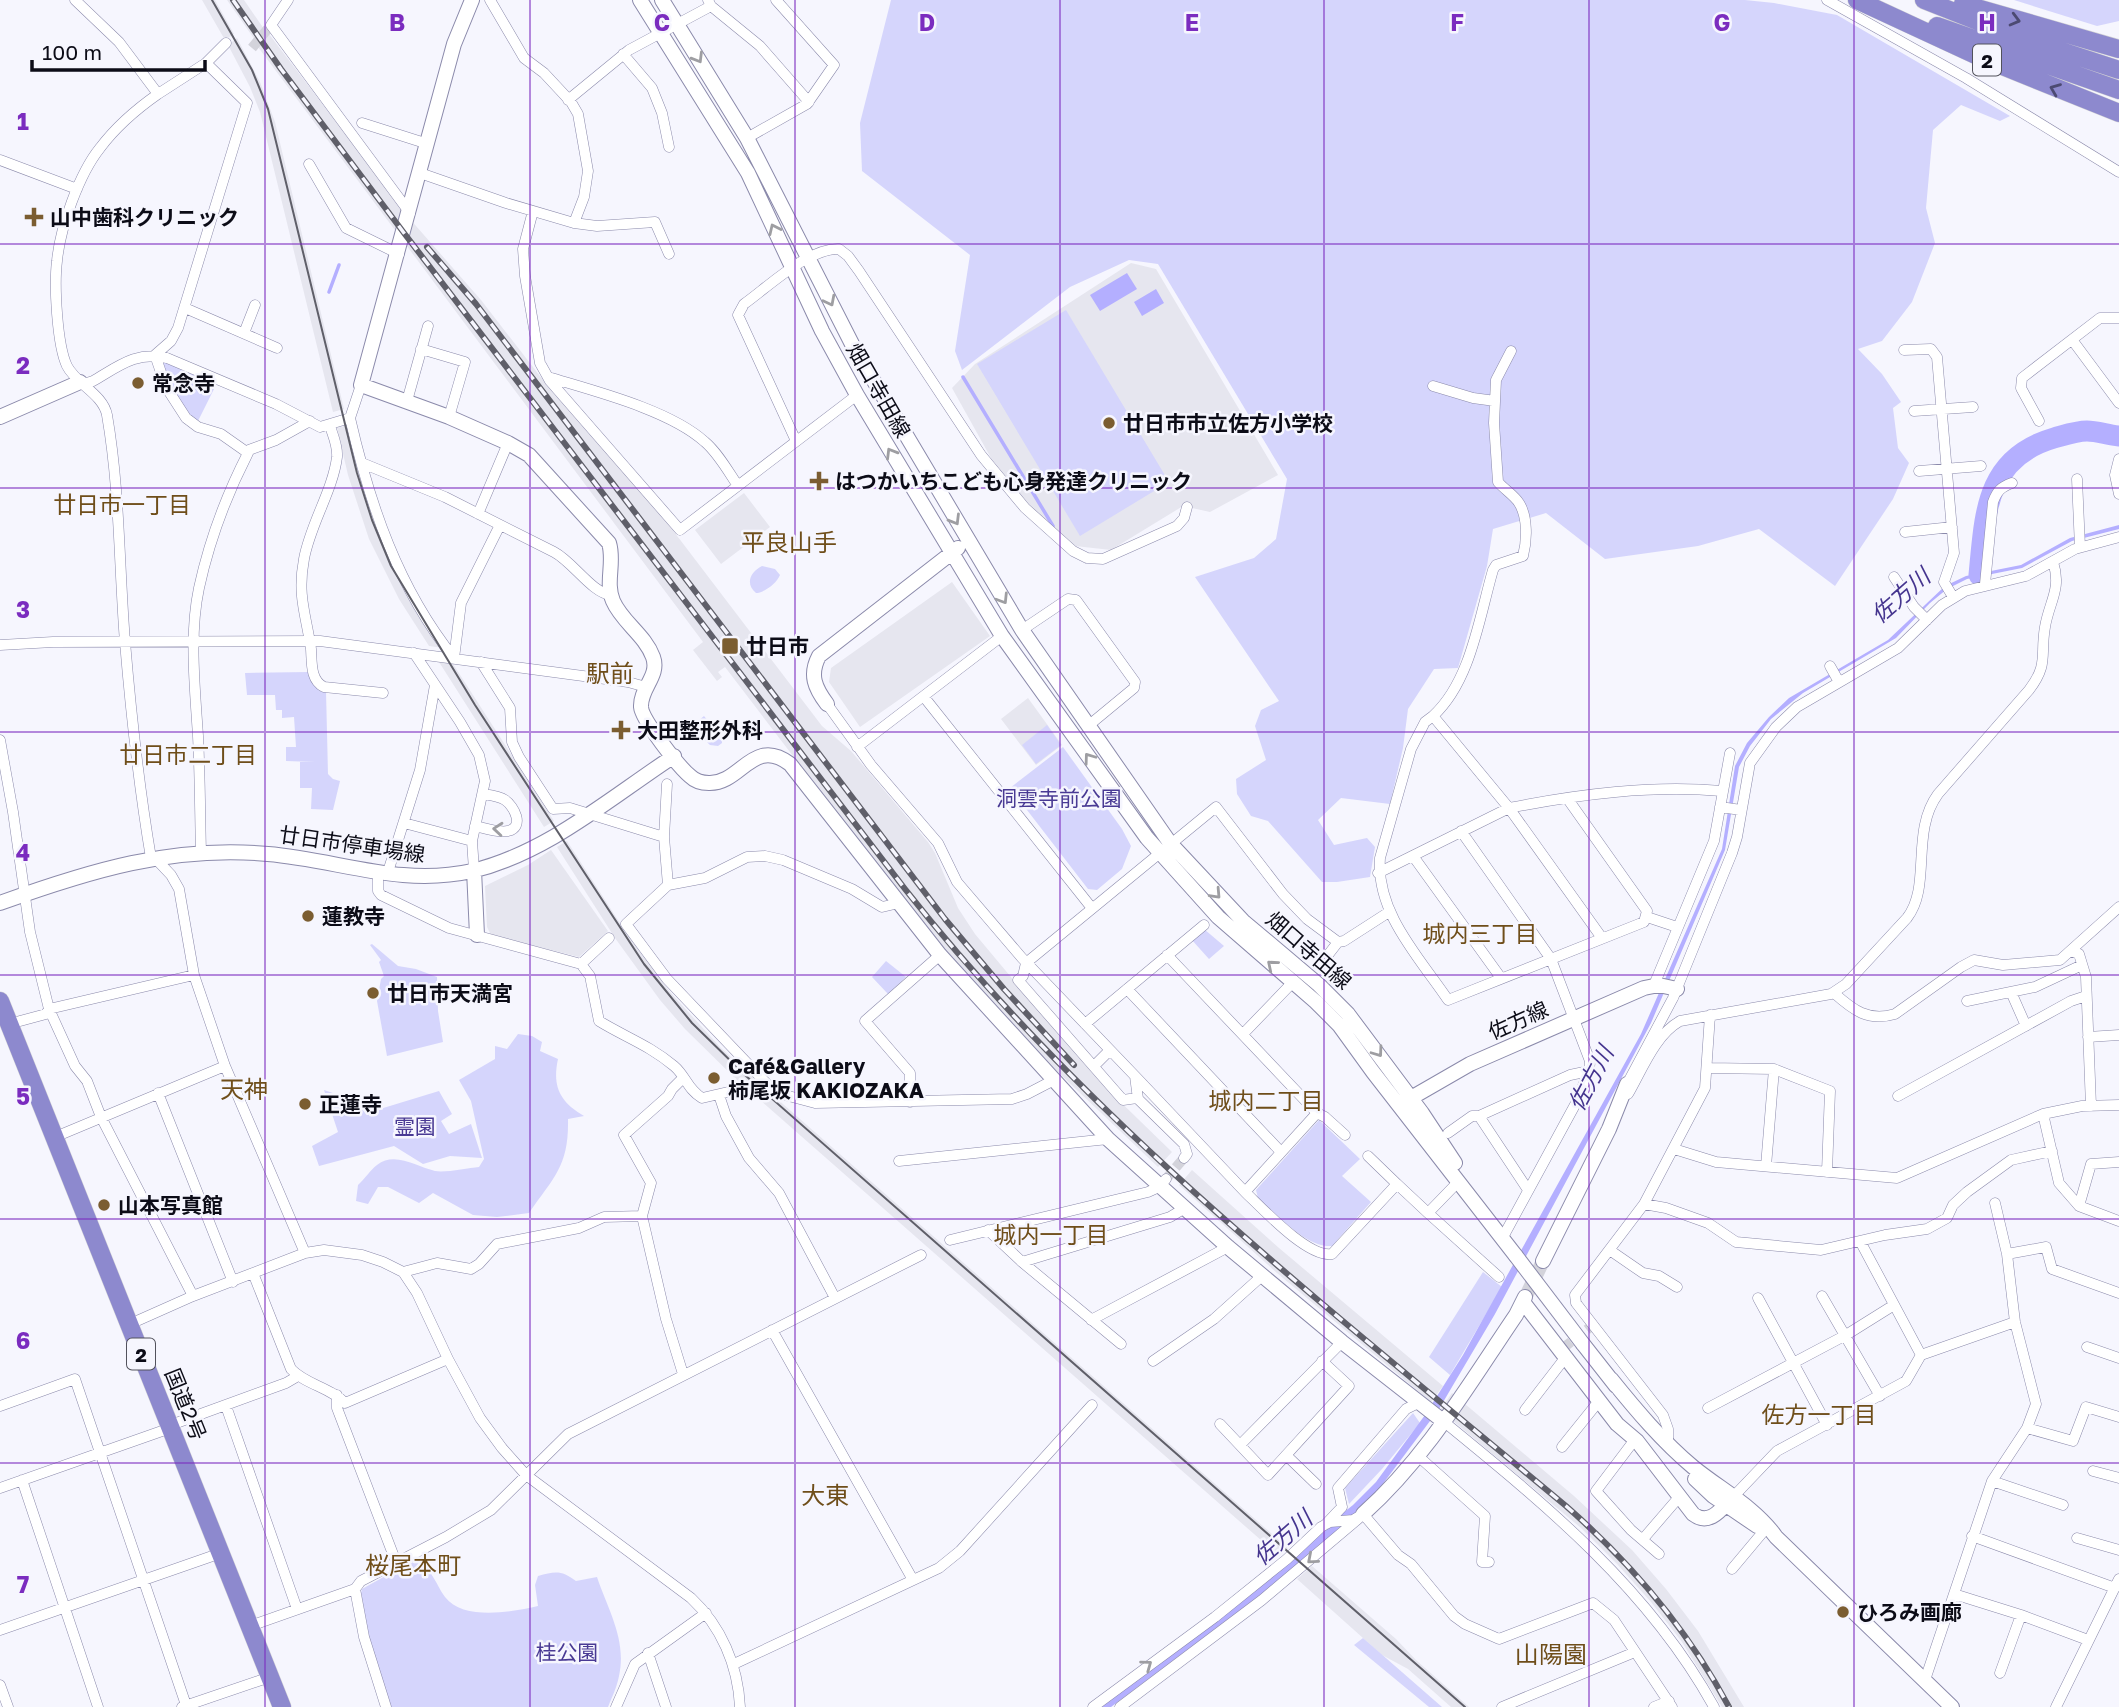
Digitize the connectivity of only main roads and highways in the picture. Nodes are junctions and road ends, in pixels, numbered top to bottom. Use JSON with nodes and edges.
{"nodes":[{"id":1,"x":1857,"y":0,"type":"edge"},
{"id":2,"x":1878,"y":0,"type":"edge"},
{"id":3,"x":1924,"y":0,"type":"edge"},
{"id":4,"x":1949,"y":0,"type":"edge"},
{"id":5,"x":2119,"y":49,"type":"edge"},
{"id":6,"x":2119,"y":70,"type":"edge"},
{"id":7,"x":2119,"y":90,"type":"edge"},
{"id":8,"x":2119,"y":113,"type":"edge"},
{"id":9,"x":0,"y":1001,"type":"edge"},
{"id":10,"x":282,"y":1707,"type":"edge"}],
"edges":[{"from":8,"to":1,"type":"highway","number":"2","one_way":true},
{"from":2,"to":7,"type":"highway","number":"2"},
{"from":3,"to":6,"type":"highway","number":"2"},
{"from":4,"to":5,"type":"highway","number":"2","one_way":true},
{"from":9,"to":10,"type":"highway","name":"国道2号","number":"2"}]}
